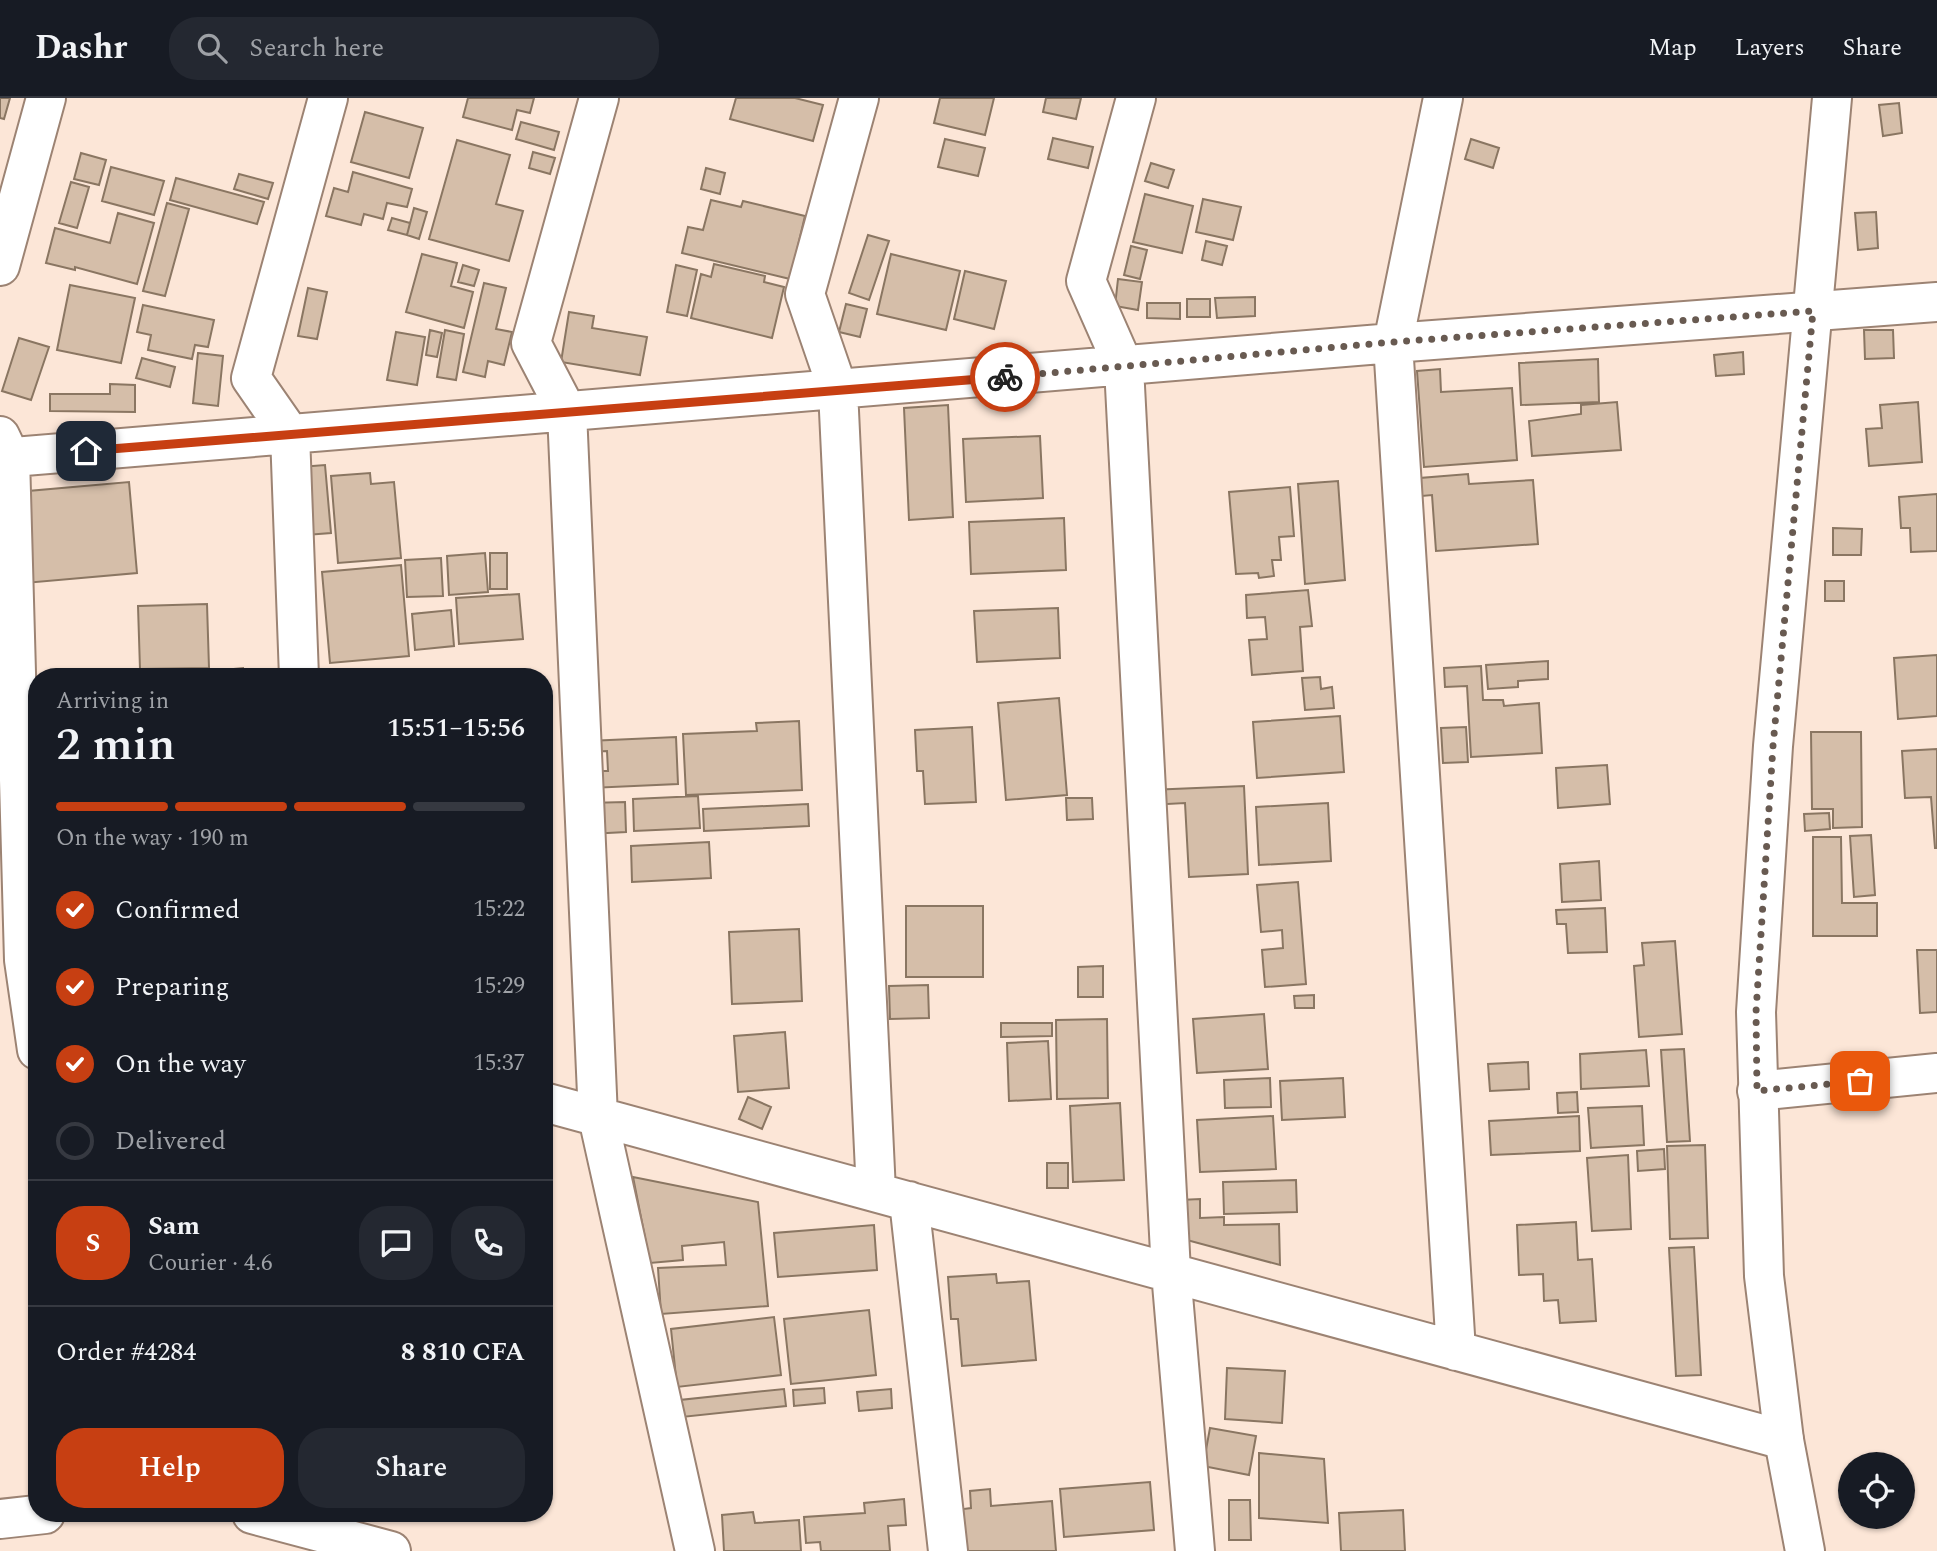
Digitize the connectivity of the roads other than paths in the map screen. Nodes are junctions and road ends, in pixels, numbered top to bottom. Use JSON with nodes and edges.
{"nodes":[{"id":1,"x":46,"y":98,"type":"edge"},
{"id":2,"x":328,"y":98,"type":"edge"},
{"id":3,"x":599,"y":98,"type":"edge"},
{"id":4,"x":859,"y":98,"type":"edge"},
{"id":5,"x":1136,"y":98,"type":"edge"},
{"id":6,"x":1443,"y":98,"type":"edge"},
{"id":7,"x":1832,"y":98,"type":"edge"},
{"id":8,"x":0,"y":266,"type":"edge"},
{"id":9,"x":1937,"y":302,"type":"edge"},
{"id":10,"x":1813,"y":311,"type":"junction"},
{"id":11,"x":1393,"y":342,"type":"junction"},
{"id":12,"x":1124,"y":367,"type":"junction"},
{"id":13,"x":838,"y":390,"type":"junction"},
{"id":14,"x":567,"y":412,"type":"junction"},
{"id":15,"x":290,"y":434,"type":"junction"},
{"id":16,"x":3,"y":450,"type":"edge"},
{"id":17,"x":299,"y":668,"type":"edge"},
{"id":18,"x":20,"y":959,"type":"edge"},
{"id":19,"x":28,"y":1002,"type":"edge"},
{"id":20,"x":1937,"y":1073,"type":"edge"},
{"id":21,"x":1757,"y":1091,"type":"junction"},
{"id":22,"x":553,"y":1104,"type":"edge"},
{"id":23,"x":598,"y":1117,"type":"junction"},
{"id":24,"x":892,"y":1197,"type":"junction"},
{"id":25,"x":1171,"y":1272,"type":"junction"},
{"id":26,"x":1456,"y":1351,"type":"junction"},
{"id":27,"x":1784,"y":1440,"type":"junction"},
{"id":28,"x":28,"y":1516,"type":"edge"},
{"id":29,"x":0,"y":1519,"type":"edge"},
{"id":30,"x":282,"y":1522,"type":"edge"},
{"id":31,"x":391,"y":1551,"type":"edge"},
{"id":32,"x":695,"y":1551,"type":"edge"},
{"id":33,"x":948,"y":1551,"type":"edge"},
{"id":34,"x":1195,"y":1551,"type":"edge"},
{"id":35,"x":1805,"y":1551,"type":"edge"}],
"edges":[{"from":1,"to":8,"type":"street"},
{"from":2,"to":15,"type":"street"},
{"from":3,"to":14,"type":"street"},
{"from":4,"to":13,"type":"street"},
{"from":5,"to":12,"type":"street"},
{"from":6,"to":11,"type":"street"},
{"from":7,"to":10,"type":"street"},
{"from":9,"to":10,"type":"street"},
{"from":10,"to":11,"type":"street"},
{"from":10,"to":21,"type":"street"},
{"from":11,"to":12,"type":"street"},
{"from":11,"to":26,"type":"street"},
{"from":12,"to":13,"type":"street"},
{"from":12,"to":25,"type":"street"},
{"from":13,"to":14,"type":"street"},
{"from":13,"to":24,"type":"street"},
{"from":14,"to":15,"type":"street"},
{"from":14,"to":23,"type":"street"},
{"from":15,"to":16,"type":"street"},
{"from":15,"to":17,"type":"street"},
{"from":16,"to":18,"type":"street"},
{"from":18,"to":19,"type":"street"},
{"from":20,"to":21,"type":"street"},
{"from":21,"to":27,"type":"street"},
{"from":22,"to":23,"type":"street"},
{"from":23,"to":24,"type":"street"},
{"from":23,"to":32,"type":"street"},
{"from":24,"to":25,"type":"street"},
{"from":24,"to":33,"type":"street"},
{"from":25,"to":26,"type":"street"},
{"from":25,"to":34,"type":"street"},
{"from":26,"to":27,"type":"street"},
{"from":27,"to":35,"type":"street"},
{"from":28,"to":29,"type":"street"},
{"from":30,"to":31,"type":"street"}]}
